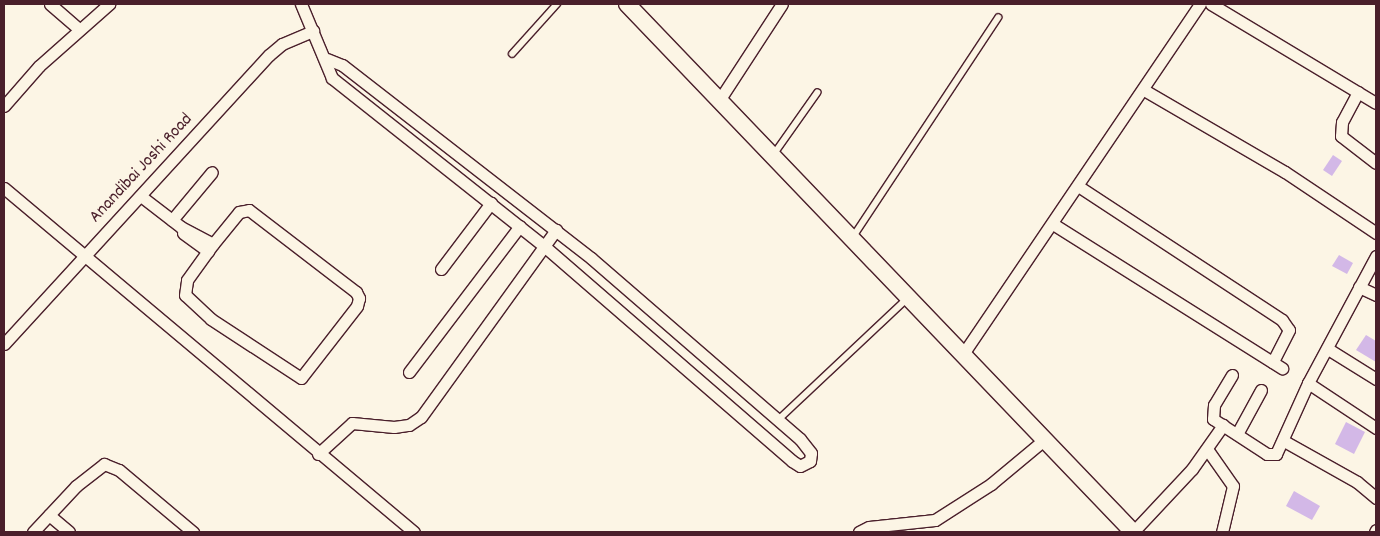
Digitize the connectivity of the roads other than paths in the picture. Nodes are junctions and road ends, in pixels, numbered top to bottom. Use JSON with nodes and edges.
{"nodes":[{"id":1,"x":50,"y":4,"type":"edge"},
{"id":2,"x":109,"y":4,"type":"edge"},
{"id":3,"x":291,"y":4,"type":"edge"},
{"id":4,"x":557,"y":4,"type":"edge"},
{"id":5,"x":626,"y":4,"type":"edge"},
{"id":6,"x":782,"y":4,"type":"edge"},
{"id":7,"x":1200,"y":4,"type":"edge"},
{"id":8,"x":1211,"y":4,"type":"edge"},
{"id":9,"x":303,"y":8,"type":"edge"},
{"id":10,"x":998,"y":18,"type":"dead end"},
{"id":11,"x":78,"y":29,"type":"junction"},
{"id":12,"x":313,"y":31,"type":"junction"},
{"id":13,"x":512,"y":54,"type":"dead end"},
{"id":14,"x":327,"y":59,"type":"junction"},
{"id":15,"x":1144,"y":90,"type":"junction"},
{"id":16,"x":1358,"y":92,"type":"junction"},
{"id":17,"x":817,"y":93,"type":"dead end"},
{"id":18,"x":720,"y":99,"type":"junction"},
{"id":19,"x":1376,"y":103,"type":"edge"},
{"id":20,"x":4,"y":106,"type":"edge"},
{"id":21,"x":773,"y":156,"type":"junction"},
{"id":22,"x":1376,"y":163,"type":"edge"},
{"id":23,"x":212,"y":172,"type":"dead end"},
{"id":24,"x":1078,"y":186,"type":"junction"},
{"id":25,"x":4,"y":188,"type":"edge"},
{"id":26,"x":142,"y":197,"type":"junction"},
{"id":27,"x":491,"y":204,"type":"junction"},
{"id":28,"x":1053,"y":224,"type":"junction"},
{"id":29,"x":520,"y":226,"type":"junction"},
{"id":30,"x":180,"y":227,"type":"junction"},
{"id":31,"x":556,"y":230,"type":"junction"},
{"id":32,"x":1376,"y":233,"type":"edge"},
{"id":33,"x":852,"y":238,"type":"junction"},
{"id":34,"x":544,"y":246,"type":"junction"},
{"id":35,"x":210,"y":248,"type":"junction"},
{"id":36,"x":86,"y":256,"type":"junction"},
{"id":37,"x":1376,"y":256,"type":"edge"},
{"id":38,"x":441,"y":269,"type":"dead end"},
{"id":39,"x":1359,"y":287,"type":"junction"},
{"id":40,"x":1376,"y":295,"type":"edge"},
{"id":41,"x":908,"y":298,"type":"junction"},
{"id":42,"x":666,"y":323,"type":"junction"},
{"id":43,"x":651,"y":338,"type":"junction"},
{"id":44,"x":4,"y":344,"type":"edge"},
{"id":45,"x":1328,"y":349,"type":"junction"},
{"id":46,"x":963,"y":354,"type":"junction"},
{"id":47,"x":409,"y":372,"type":"dead end"},
{"id":48,"x":1232,"y":376,"type":"dead end"},
{"id":49,"x":1376,"y":379,"type":"edge"},
{"id":50,"x":1308,"y":383,"type":"junction"},
{"id":51,"x":1261,"y":390,"type":"dead end"},
{"id":52,"x":778,"y":420,"type":"junction"},
{"id":53,"x":1223,"y":425,"type":"junction"},
{"id":54,"x":1376,"y":428,"type":"edge"},
{"id":55,"x":1237,"y":434,"type":"junction"},
{"id":56,"x":1045,"y":439,"type":"junction"},
{"id":57,"x":1284,"y":441,"type":"junction"},
{"id":58,"x":1207,"y":449,"type":"junction"},
{"id":59,"x":318,"y":454,"type":"junction"},
{"id":60,"x":1376,"y":498,"type":"edge"},
{"id":61,"x":49,"y":515,"type":"junction"},
{"id":62,"x":33,"y":532,"type":"edge"},
{"id":63,"x":68,"y":532,"type":"edge"},
{"id":64,"x":193,"y":532,"type":"edge"},
{"id":65,"x":414,"y":532,"type":"edge"},
{"id":66,"x":859,"y":532,"type":"edge"},
{"id":67,"x":1133,"y":532,"type":"edge"},
{"id":68,"x":1222,"y":532,"type":"edge"}],
"edges":[{"from":1,"to":11,"type":"street"},
{"from":2,"to":11,"type":"street"},
{"from":3,"to":9,"type":"street"},
{"from":4,"to":13,"type":"lane"},
{"from":5,"to":18,"type":"street"},
{"from":6,"to":18,"type":"street"},
{"from":7,"to":15,"type":"street"},
{"from":8,"to":16,"type":"street"},
{"from":9,"to":12,"type":"street"},
{"from":10,"to":33,"type":"lane"},
{"from":11,"to":20,"type":"street"},
{"from":12,"to":14,"type":"street"},
{"from":12,"to":26,"type":"street","name":"Anandibai Joshi Road"},
{"from":14,"to":27,"type":"street"},
{"from":14,"to":31,"type":"street"},
{"from":15,"to":24,"type":"street"},
{"from":15,"to":32,"type":"street"},
{"from":16,"to":19,"type":"street"},
{"from":16,"to":22,"type":"street"},
{"from":17,"to":21,"type":"lane"},
{"from":18,"to":21,"type":"street"},
{"from":21,"to":33,"type":"street"},
{"from":23,"to":30,"type":"street"},
{"from":24,"to":28,"type":"street"},
{"from":24,"to":28,"type":"street"},
{"from":25,"to":36,"type":"street"},
{"from":26,"to":30,"type":"street"},
{"from":26,"to":36,"type":"street","name":"Anandibai Joshi Road"},
{"from":27,"to":29,"type":"street"},
{"from":27,"to":38,"type":"street"},
{"from":28,"to":46,"type":"street"},
{"from":29,"to":34,"type":"street"},
{"from":29,"to":47,"type":"street"},
{"from":30,"to":35,"type":"street"},
{"from":31,"to":34,"type":"street"},
{"from":31,"to":42,"type":"street"},
{"from":33,"to":41,"type":"street"},
{"from":34,"to":43,"type":"street"},
{"from":34,"to":59,"type":"street"},
{"from":35,"to":35,"type":"street"},
{"from":36,"to":44,"type":"street","name":"Anandibai Joshi Road"},
{"from":36,"to":59,"type":"street"},
{"from":37,"to":39,"type":"street"},
{"from":39,"to":40,"type":"street"},
{"from":39,"to":45,"type":"street"},
{"from":41,"to":46,"type":"street"},
{"from":41,"to":52,"type":"lane"},
{"from":42,"to":43,"type":"street"},
{"from":42,"to":52,"type":"street"},
{"from":43,"to":52,"type":"street"},
{"from":45,"to":49,"type":"street"},
{"from":45,"to":50,"type":"street"},
{"from":46,"to":56,"type":"street"},
{"from":48,"to":53,"type":"street"},
{"from":50,"to":54,"type":"street"},
{"from":50,"to":57,"type":"street"},
{"from":51,"to":55,"type":"street"},
{"from":53,"to":55,"type":"street"},
{"from":53,"to":58,"type":"street"},
{"from":55,"to":57,"type":"street"},
{"from":56,"to":66,"type":"street"},
{"from":56,"to":67,"type":"street"},
{"from":57,"to":60,"type":"street"},
{"from":58,"to":67,"type":"street"},
{"from":58,"to":68,"type":"street"},
{"from":59,"to":65,"type":"street"},
{"from":61,"to":62,"type":"street"},
{"from":61,"to":63,"type":"street"},
{"from":61,"to":64,"type":"street"}]}
